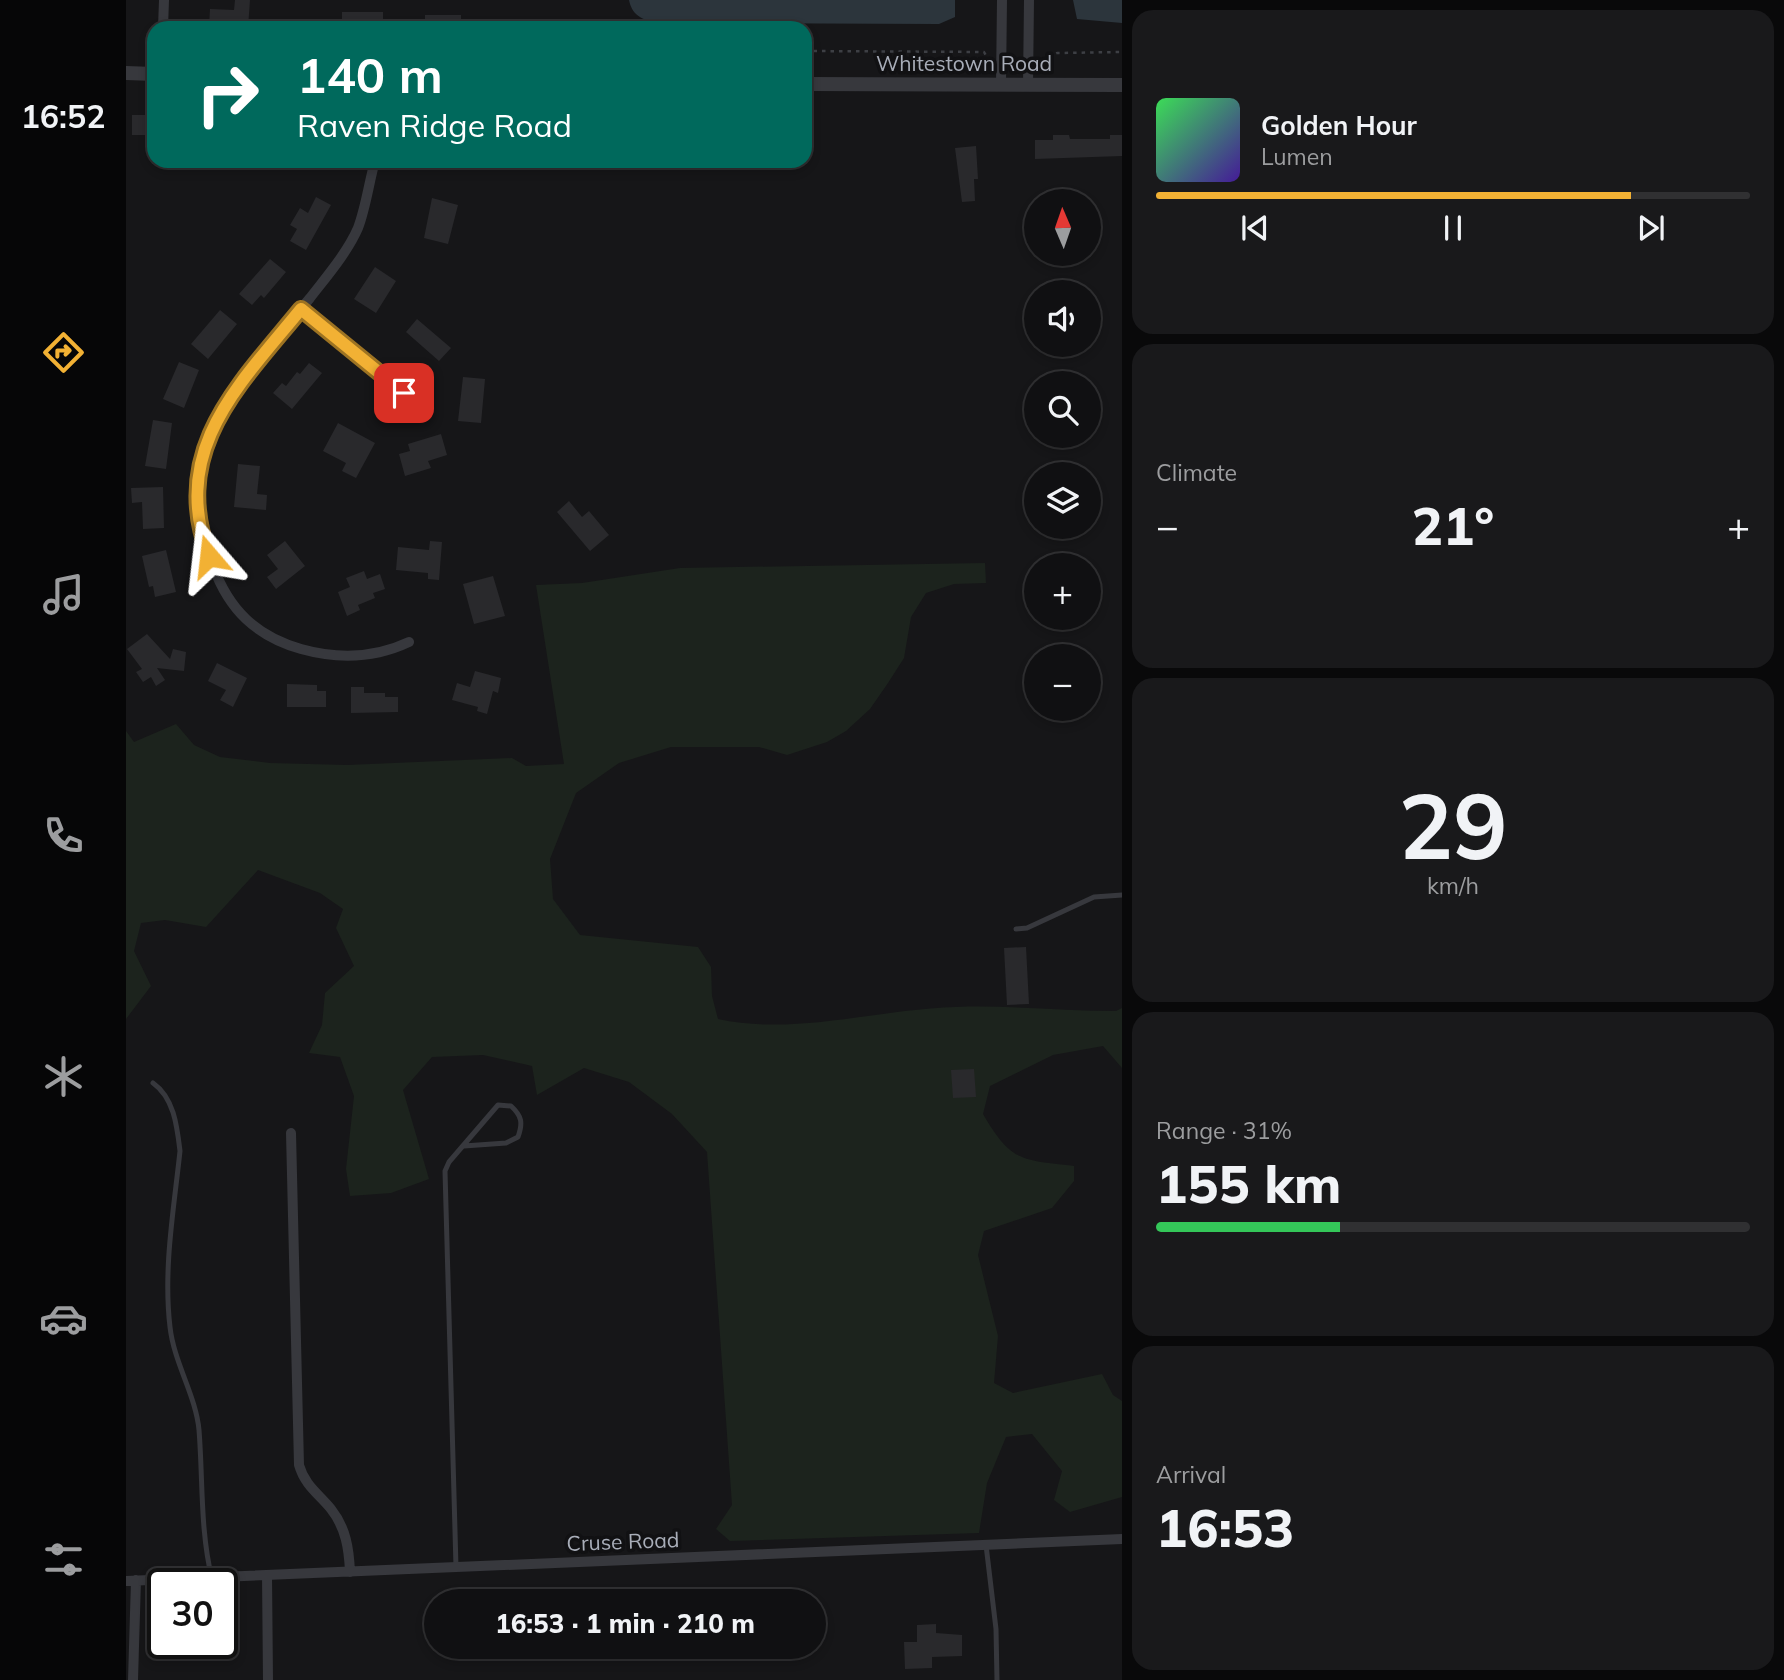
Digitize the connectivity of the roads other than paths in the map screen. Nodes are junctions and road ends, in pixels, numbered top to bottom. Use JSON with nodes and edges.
{"nodes":[{"id":1,"x":164,"y":0,"type":"edge"},
{"id":2,"x":1002,"y":0,"type":"edge"},
{"id":3,"x":1029,"y":0,"type":"edge"},
{"id":4,"x":163,"y":21,"type":"edge"},
{"id":5,"x":126,"y":73,"type":"edge"},
{"id":6,"x":147,"y":74,"type":"edge"},
{"id":7,"x":812,"y":84,"type":"edge"},
{"id":8,"x":1001,"y":85,"type":"junction"},
{"id":9,"x":1028,"y":85,"type":"junction"},
{"id":10,"x":1122,"y":85,"type":"edge"},
{"id":11,"x":373,"y":168,"type":"edge"},
{"id":12,"x":301,"y":309,"type":"junction"},
{"id":13,"x":404,"y":393,"type":"dead end"},
{"id":14,"x":409,"y":642,"type":"dead end"},
{"id":15,"x":1122,"y":895,"type":"edge"},
{"id":16,"x":1016,"y":929,"type":"dead end"},
{"id":17,"x":153,"y":1083,"type":"dead end"},
{"id":18,"x":291,"y":1133,"type":"dead end"},
{"id":19,"x":464,"y":1146,"type":"junction"},
{"id":20,"x":1122,"y":1539,"type":"edge"},
{"id":21,"x":986,"y":1545,"type":"junction"},
{"id":22,"x":456,"y":1567,"type":"junction"},
{"id":23,"x":209,"y":1568,"type":"edge"},
{"id":24,"x":351,"y":1572,"type":"junction"},
{"id":25,"x":267,"y":1575,"type":"junction"},
{"id":26,"x":238,"y":1577,"type":"edge"},
{"id":27,"x":131,"y":1581,"type":"edge"},
{"id":28,"x":133,"y":1680,"type":"edge"},
{"id":29,"x":268,"y":1680,"type":"edge"},
{"id":30,"x":997,"y":1680,"type":"edge"}],
"edges":[{"from":1,"to":4,"type":"street"},
{"from":2,"to":8,"type":"street"},
{"from":3,"to":9,"type":"street"},
{"from":5,"to":6,"type":"street"},
{"from":7,"to":8,"type":"street","name":"Whitestown Road"},
{"from":8,"to":9,"type":"street","name":"Whitestown Road"},
{"from":9,"to":10,"type":"street","name":"Whitestown Road"},
{"from":11,"to":12,"type":"street"},
{"from":12,"to":13,"type":"street"},
{"from":12,"to":14,"type":"street"},
{"from":15,"to":16,"type":"lane"},
{"from":17,"to":23,"type":"lane"},
{"from":18,"to":24,"type":"street"},
{"from":19,"to":19,"type":"lane"},
{"from":19,"to":22,"type":"lane"},
{"from":20,"to":21,"type":"street","name":"Cruse Road"},
{"from":21,"to":22,"type":"street","name":"Cruse Road"},
{"from":21,"to":30,"type":"lane"},
{"from":22,"to":24,"type":"street","name":"Cruse Road"},
{"from":24,"to":25,"type":"street","name":"Cruse Road"},
{"from":25,"to":26,"type":"street","name":"Cruse Road"},
{"from":25,"to":29,"type":"street"},
{"from":27,"to":28,"type":"street"}]}
